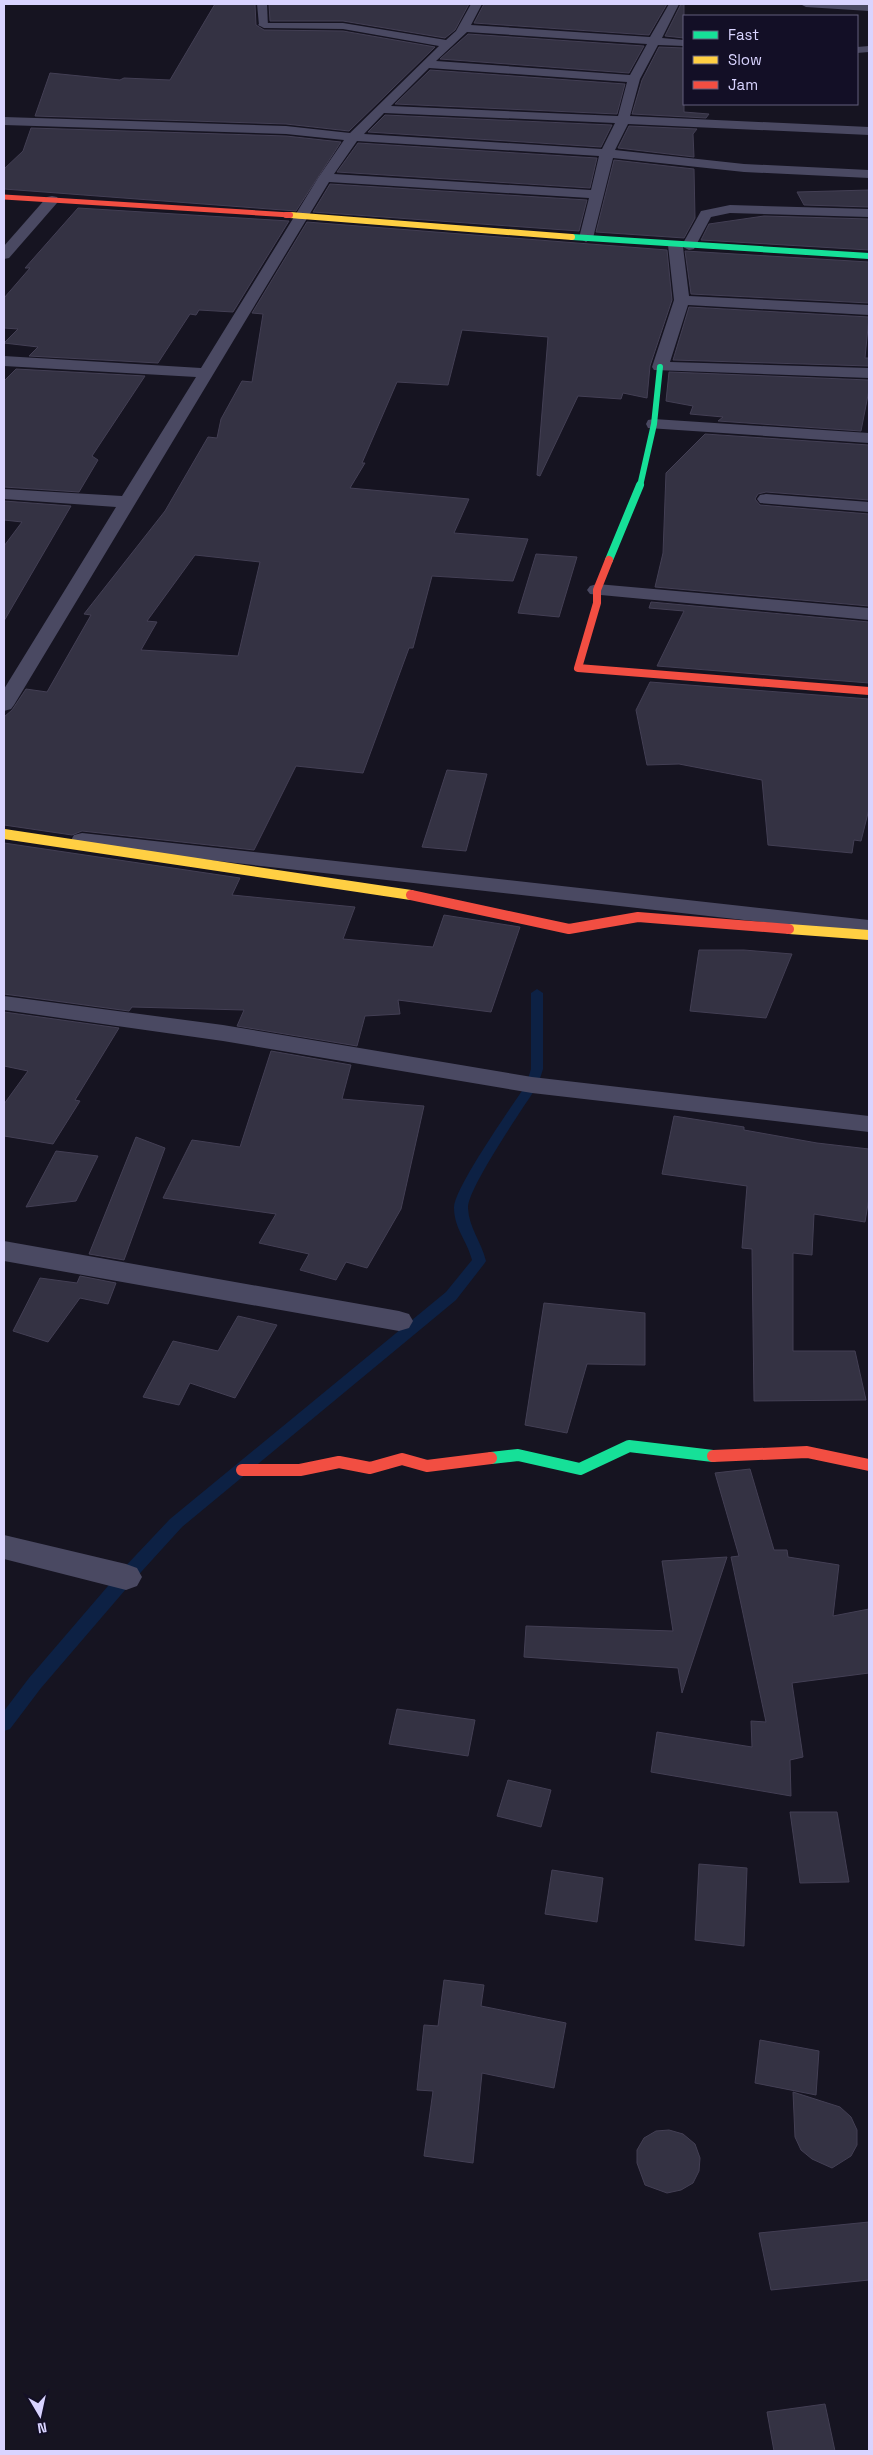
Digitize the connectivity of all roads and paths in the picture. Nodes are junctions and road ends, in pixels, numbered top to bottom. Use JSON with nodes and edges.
{"nodes":[{"id":1,"x":262,"y":4,"type":"edge"},
{"id":2,"x":476,"y":4,"type":"edge"},
{"id":3,"x":674,"y":4,"type":"edge"},
{"id":4,"x":806,"y":4,"type":"edge"},
{"id":5,"x":869,"y":8,"type":"edge"},
{"id":6,"x":264,"y":25,"type":"joint"},
{"id":7,"x":464,"y":28,"type":"junction"},
{"id":8,"x":655,"y":41,"type":"junction"},
{"id":9,"x":683,"y":42,"type":"edge"},
{"id":10,"x":449,"y":44,"type":"junction"},
{"id":11,"x":426,"y":64,"type":"junction"},
{"id":12,"x":634,"y":79,"type":"junction"},
{"id":13,"x":381,"y":109,"type":"junction"},
{"id":14,"x":623,"y":120,"type":"junction"},
{"id":15,"x":4,"y":121,"type":"edge"},
{"id":16,"x":869,"y":131,"type":"edge"},
{"id":17,"x":353,"y":137,"type":"junction"},
{"id":18,"x":606,"y":153,"type":"junction"},
{"id":19,"x":869,"y":174,"type":"edge"},
{"id":20,"x":325,"y":178,"type":"junction"},
{"id":21,"x":597,"y":194,"type":"junction"},
{"id":22,"x":4,"y":197,"type":"edge"},
{"id":23,"x":52,"y":200,"type":"junction"},
{"id":24,"x":869,"y":213,"type":"edge"},
{"id":25,"x":301,"y":216,"type":"junction"},
{"id":26,"x":586,"y":238,"type":"junction"},
{"id":27,"x":682,"y":245,"type":"junction"},
{"id":28,"x":4,"y":256,"type":"edge"},
{"id":29,"x":869,"y":256,"type":"edge"},
{"id":30,"x":682,"y":300,"type":"junction"},
{"id":31,"x":869,"y":310,"type":"edge"},
{"id":32,"x":4,"y":361,"type":"edge"},
{"id":33,"x":660,"y":368,"type":"junction"},
{"id":34,"x":204,"y":373,"type":"junction"},
{"id":35,"x":869,"y":373,"type":"edge"},
{"id":36,"x":654,"y":424,"type":"junction"},
{"id":37,"x":869,"y":438,"type":"edge"},
{"id":38,"x":4,"y":494,"type":"edge"},
{"id":39,"x":766,"y":500,"type":"dead end"},
{"id":40,"x":127,"y":502,"type":"junction"},
{"id":41,"x":869,"y":506,"type":"edge"},
{"id":42,"x":597,"y":590,"type":"junction"},
{"id":43,"x":869,"y":614,"type":"edge"},
{"id":44,"x":869,"y":691,"type":"edge"},
{"id":45,"x":4,"y":705,"type":"edge"},
{"id":46,"x":4,"y":833,"type":"edge"},
{"id":47,"x":869,"y":927,"type":"edge"},
{"id":48,"x":869,"y":934,"type":"edge"},
{"id":49,"x":4,"y":1003,"type":"edge"},
{"id":50,"x":869,"y":1124,"type":"edge"},
{"id":51,"x":4,"y":1251,"type":"edge"},
{"id":52,"x":399,"y":1321,"type":"dead end"},
{"id":53,"x":869,"y":1465,"type":"edge"},
{"id":54,"x":242,"y":1470,"type":"dead end"},
{"id":55,"x":4,"y":1547,"type":"edge"},
{"id":56,"x":126,"y":1577,"type":"dead end"}],
"edges":[{"from":1,"to":6,"type":"lane"},
{"from":2,"to":7,"type":"street"},
{"from":3,"to":8,"type":"street"},
{"from":4,"to":5,"type":"street"},
{"from":6,"to":10,"type":"street"},
{"from":7,"to":8,"type":"street"},
{"from":7,"to":10,"type":"street"},
{"from":8,"to":9,"type":"street"},
{"from":8,"to":12,"type":"street"},
{"from":10,"to":11,"type":"street"},
{"from":11,"to":12,"type":"street"},
{"from":11,"to":13,"type":"street"},
{"from":12,"to":14,"type":"street"},
{"from":13,"to":14,"type":"street"},
{"from":13,"to":17,"type":"street"},
{"from":14,"to":16,"type":"street"},
{"from":14,"to":18,"type":"street"},
{"from":15,"to":17,"type":"street"},
{"from":17,"to":18,"type":"street"},
{"from":17,"to":20,"type":"street"},
{"from":18,"to":19,"type":"street"},
{"from":18,"to":21,"type":"street"},
{"from":20,"to":21,"type":"street"},
{"from":20,"to":25,"type":"street"},
{"from":21,"to":26,"type":"street"},
{"from":22,"to":23,"type":"street"},
{"from":23,"to":25,"type":"street"},
{"from":23,"to":28,"type":"street"},
{"from":24,"to":27,"type":"street"},
{"from":25,"to":26,"type":"street"},
{"from":25,"to":34,"type":"street"},
{"from":26,"to":27,"type":"street"},
{"from":27,"to":29,"type":"street"},
{"from":27,"to":30,"type":"street"},
{"from":30,"to":31,"type":"street"},
{"from":30,"to":33,"type":"street"},
{"from":32,"to":34,"type":"street"},
{"from":33,"to":35,"type":"street"},
{"from":33,"to":36,"type":"street"},
{"from":34,"to":40,"type":"street"},
{"from":36,"to":37,"type":"street"},
{"from":36,"to":42,"type":"street"},
{"from":38,"to":40,"type":"street"},
{"from":39,"to":41,"type":"street"},
{"from":40,"to":45,"type":"street"},
{"from":42,"to":43,"type":"street"},
{"from":42,"to":44,"type":"street"},
{"from":46,"to":47,"type":"street"},
{"from":46,"to":48,"type":"street"},
{"from":49,"to":50,"type":"street"},
{"from":51,"to":52,"type":"street"},
{"from":53,"to":54,"type":"street"},
{"from":55,"to":56,"type":"street"}]}
